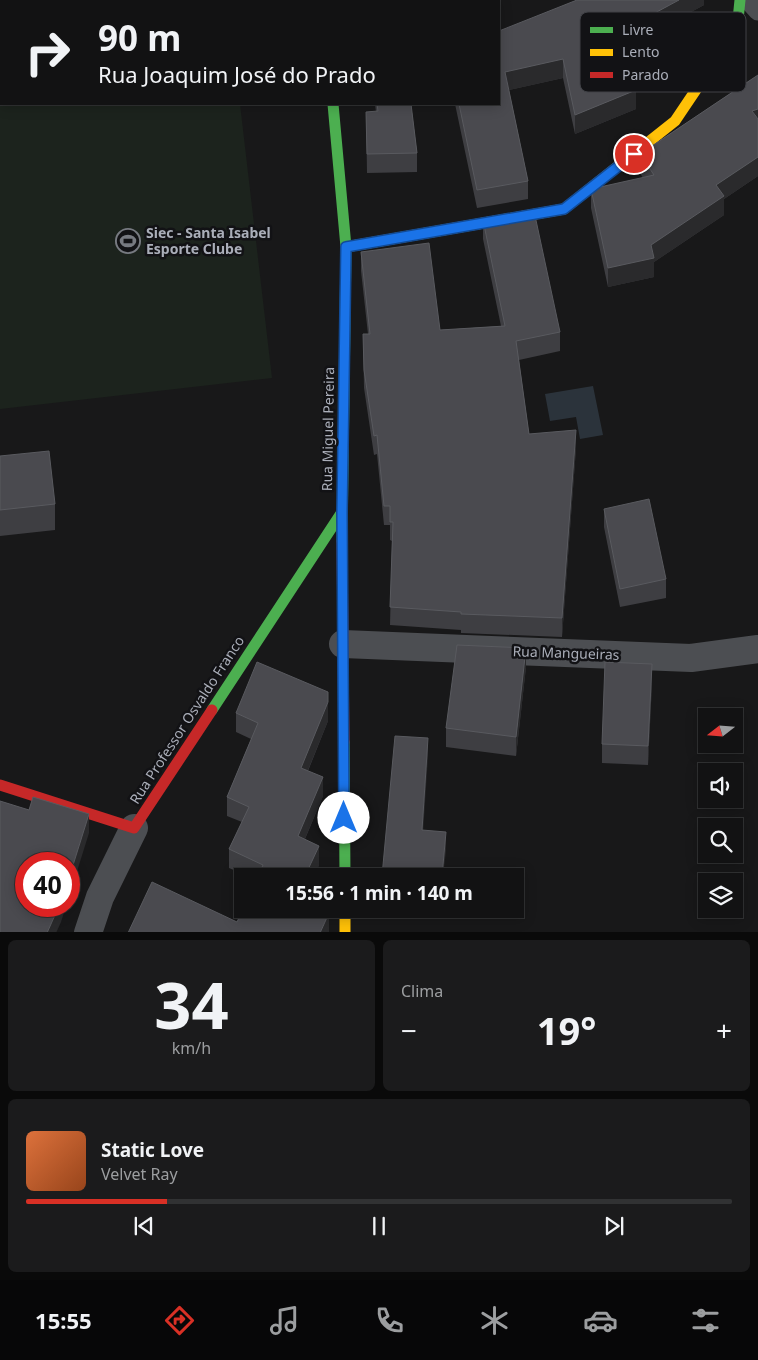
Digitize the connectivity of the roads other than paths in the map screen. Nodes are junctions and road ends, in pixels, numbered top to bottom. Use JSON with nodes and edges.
{"nodes":[{"id":1,"x":748,"y":0,"type":"edge"},
{"id":2,"x":758,"y":11,"type":"edge"},
{"id":3,"x":695,"y":92,"type":"edge"},
{"id":4,"x":333,"y":105,"type":"edge"},
{"id":5,"x":346,"y":247,"type":"junction"},
{"id":6,"x":342,"y":512,"type":"junction"},
{"id":7,"x":343,"y":644,"type":"junction"},
{"id":8,"x":758,"y":649,"type":"edge"},
{"id":9,"x":0,"y":785,"type":"edge"},
{"id":10,"x":134,"y":828,"type":"junction"},
{"id":11,"x":345,"y":868,"type":"edge"},
{"id":12,"x":345,"y":918,"type":"edge"},
{"id":13,"x":88,"y":932,"type":"edge"},
{"id":14,"x":345,"y":932,"type":"edge"}],
"edges":[{"from":1,"to":2,"type":"lane"},
{"from":3,"to":5,"type":"street"},
{"from":4,"to":5,"type":"street","name":"Rua Miguel Pereira"},
{"from":5,"to":6,"type":"street","name":"Rua Miguel Pereira"},
{"from":6,"to":7,"type":"street","name":"Rua Miguel Pereira"},
{"from":6,"to":10,"type":"street","name":"Rua Professor Osvaldo Franco"},
{"from":7,"to":8,"type":"street","name":"Rua Mangueiras"},
{"from":7,"to":11,"type":"street","name":"Rua Miguel Pereira"},
{"from":9,"to":10,"type":"street"},
{"from":10,"to":13,"type":"street"},
{"from":12,"to":14,"type":"street"}]}
